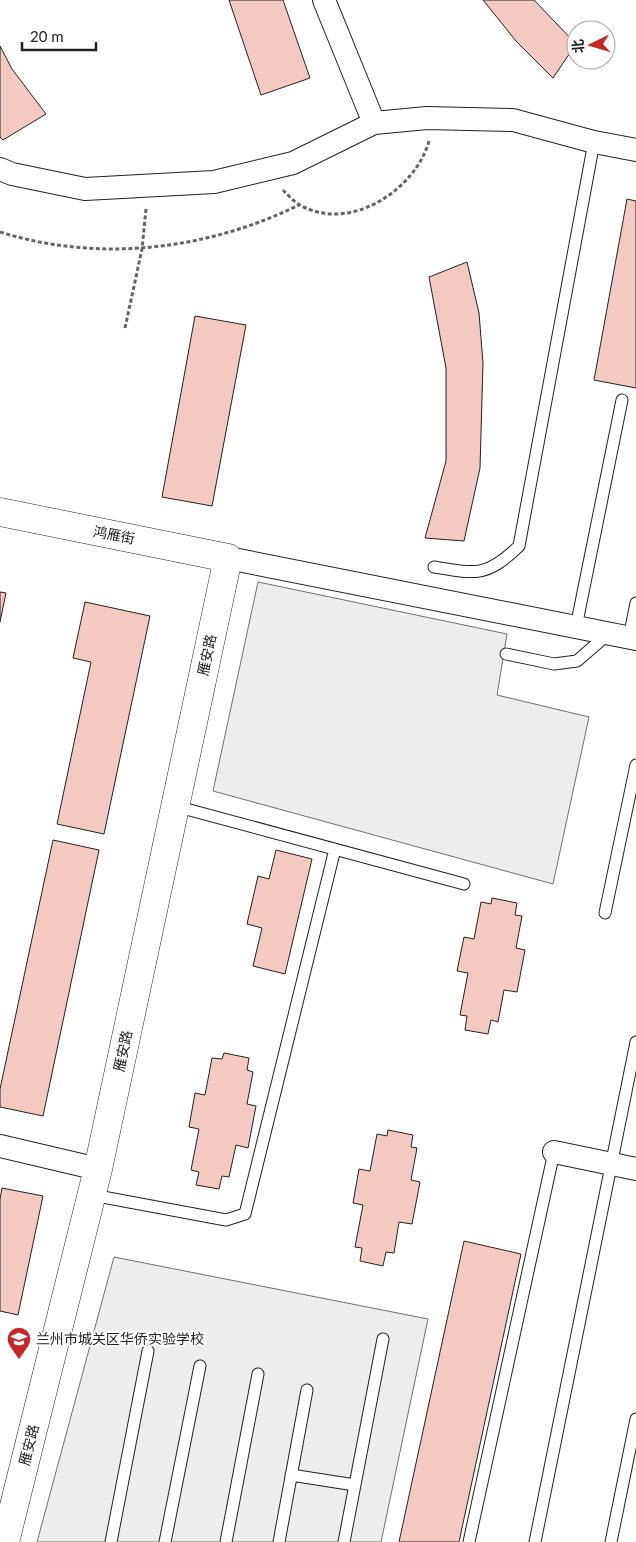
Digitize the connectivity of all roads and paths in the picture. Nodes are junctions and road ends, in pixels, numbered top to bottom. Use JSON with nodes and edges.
{"nodes":[{"id":1,"x":324,"y":0,"type":"edge"},
{"id":2,"x":435,"y":118,"type":"junction"},
{"id":3,"x":374,"y":123,"type":"junction"},
{"id":4,"x":594,"y":142,"type":"junction"},
{"id":5,"x":636,"y":150,"type":"edge"},
{"id":6,"x":0,"y":169,"type":"edge"},
{"id":7,"x":267,"y":169,"type":"junction"},
{"id":8,"x":149,"y":186,"type":"junction"},
{"id":9,"x":299,"y":205,"type":"junction"},
{"id":10,"x":0,"y":232,"type":"edge"},
{"id":11,"x":142,"y":249,"type":"junction"},
{"id":12,"x":125,"y":328,"type":"dead end"},
{"id":13,"x":622,"y":400,"type":"dead end"},
{"id":14,"x":0,"y":512,"type":"edge"},
{"id":15,"x":228,"y":558,"type":"junction"},
{"id":16,"x":434,"y":568,"type":"dead end"},
{"id":17,"x":636,"y":603,"type":"edge"},
{"id":18,"x":576,"y":627,"type":"junction"},
{"id":19,"x":624,"y":637,"type":"edge"},
{"id":20,"x":506,"y":654,"type":"dead end"},
{"id":21,"x":636,"y":765,"type":"edge"},
{"id":22,"x":175,"y":806,"type":"junction"},
{"id":23,"x":335,"y":849,"type":"junction"},
{"id":24,"x":464,"y":884,"type":"dead end"},
{"id":25,"x":605,"y":913,"type":"dead end"},
{"id":26,"x":636,"y":1042,"type":"edge"},
{"id":27,"x":0,"y":1146,"type":"edge"},
{"id":28,"x":554,"y":1152,"type":"joint"},
{"id":29,"x":610,"y":1164,"type":"junction"},
{"id":30,"x":636,"y":1170,"type":"edge"},
{"id":31,"x":95,"y":1182,"type":"junction"},
{"id":32,"x":384,"y":1339,"type":"dead end"},
{"id":33,"x":148,"y":1351,"type":"dead end"},
{"id":34,"x":200,"y":1366,"type":"dead end"},
{"id":35,"x":258,"y":1374,"type":"dead end"},
{"id":36,"x":306,"y":1390,"type":"dead end"},
{"id":37,"x":636,"y":1419,"type":"edge"},
{"id":38,"x":291,"y":1475,"type":"junction"},
{"id":39,"x":355,"y":1485,"type":"junction"},
{"id":40,"x":5,"y":1542,"type":"edge"},
{"id":41,"x":111,"y":1542,"type":"edge"},
{"id":42,"x":165,"y":1542,"type":"edge"},
{"id":43,"x":226,"y":1542,"type":"edge"},
{"id":44,"x":279,"y":1542,"type":"edge"},
{"id":45,"x":344,"y":1542,"type":"edge"},
{"id":46,"x":469,"y":1542,"type":"edge"},
{"id":47,"x":535,"y":1542,"type":"edge"},
{"id":48,"x":611,"y":1542,"type":"edge"}],
"edges":[{"from":1,"to":3,"type":"street"},
{"from":2,"to":3,"type":"street"},
{"from":2,"to":4,"type":"street"},
{"from":2,"to":9,"type":"path"},
{"from":3,"to":7,"type":"street"},
{"from":4,"to":5,"type":"street"},
{"from":4,"to":16,"type":"lane"},
{"from":6,"to":8,"type":"street"},
{"from":7,"to":8,"type":"street"},
{"from":7,"to":9,"type":"path"},
{"from":8,"to":11,"type":"path"},
{"from":9,"to":11,"type":"path"},
{"from":10,"to":11,"type":"path"},
{"from":11,"to":12,"type":"path"},
{"from":13,"to":18,"type":"lane"},
{"from":14,"to":15,"type":"street","name":"鸿雁街"},
{"from":15,"to":18,"type":"street"},
{"from":15,"to":22,"type":"street","name":"雁安路"},
{"from":17,"to":19,"type":"lane"},
{"from":18,"to":19,"type":"street"},
{"from":19,"to":20,"type":"lane"},
{"from":21,"to":25,"type":"lane"},
{"from":22,"to":23,"type":"lane"},
{"from":22,"to":31,"type":"street","name":"雁安路"},
{"from":23,"to":24,"type":"lane"},
{"from":23,"to":31,"type":"lane"},
{"from":26,"to":29,"type":"lane"},
{"from":27,"to":31,"type":"street"},
{"from":28,"to":29,"type":"street"},
{"from":28,"to":46,"type":"lane"},
{"from":29,"to":30,"type":"street"},
{"from":29,"to":47,"type":"lane"},
{"from":31,"to":40,"type":"street","name":"雁安路"},
{"from":32,"to":39,"type":"lane"},
{"from":33,"to":41,"type":"lane"},
{"from":34,"to":42,"type":"lane"},
{"from":35,"to":43,"type":"lane"},
{"from":36,"to":38,"type":"lane"},
{"from":37,"to":48,"type":"lane"},
{"from":38,"to":39,"type":"lane"},
{"from":38,"to":44,"type":"lane"},
{"from":39,"to":45,"type":"lane"}]}
